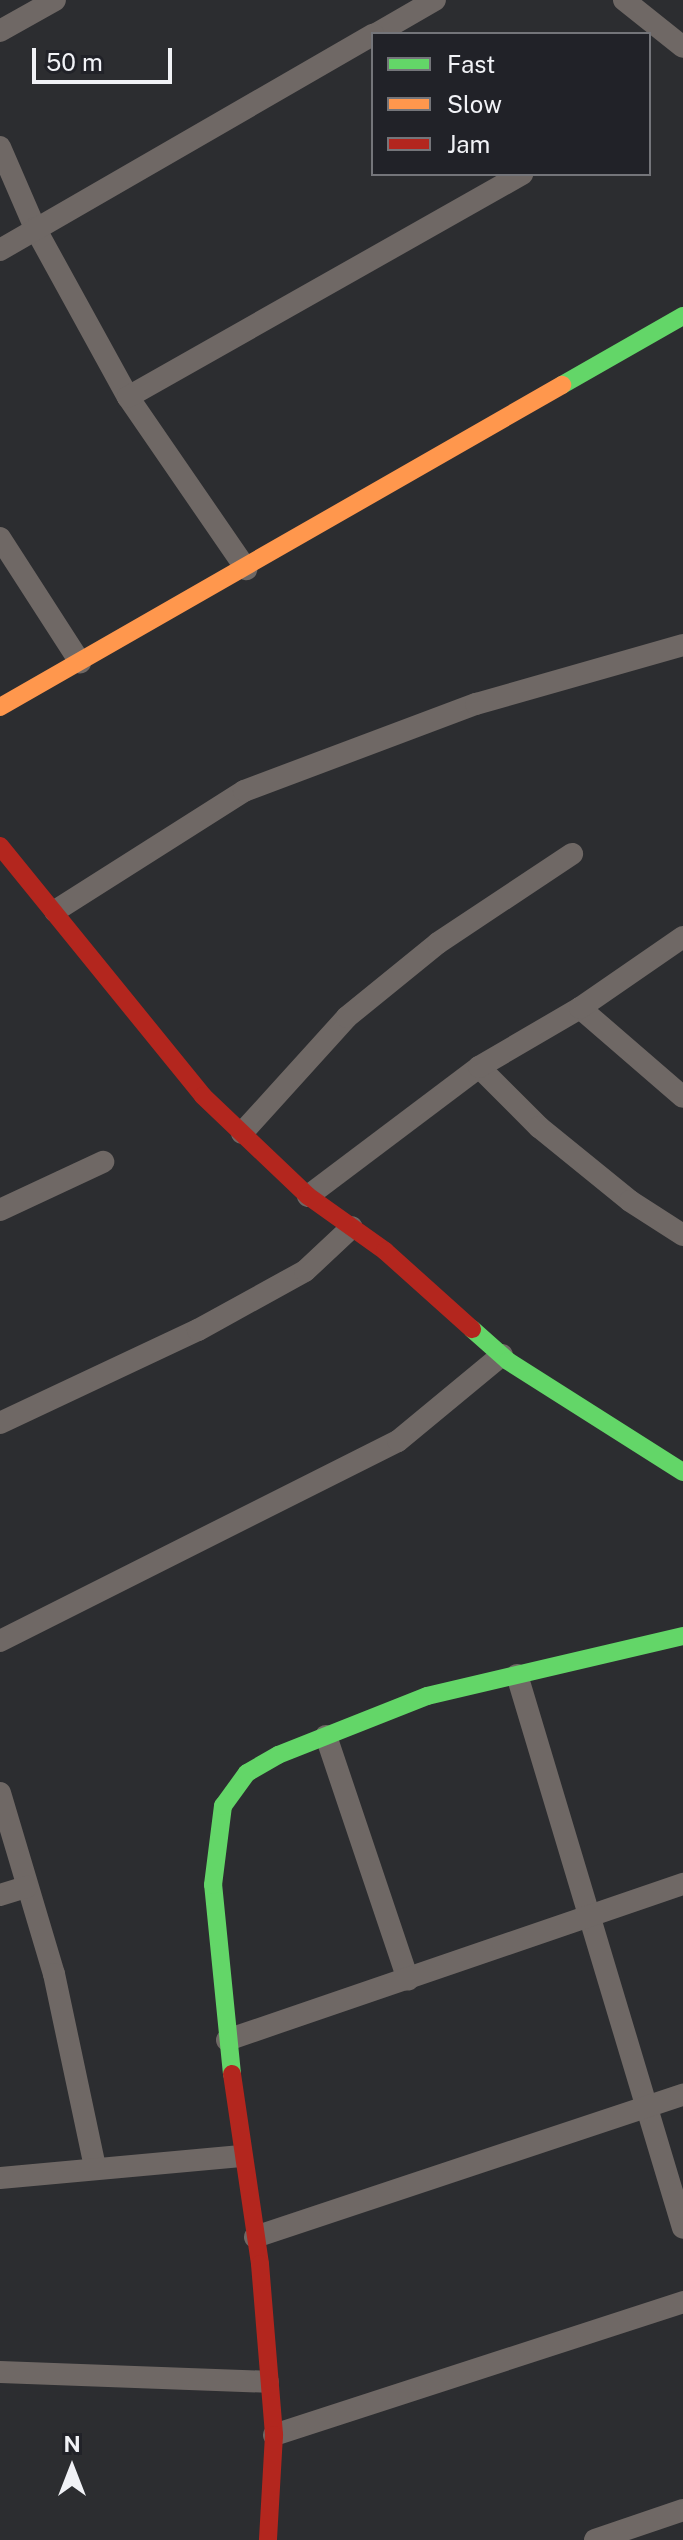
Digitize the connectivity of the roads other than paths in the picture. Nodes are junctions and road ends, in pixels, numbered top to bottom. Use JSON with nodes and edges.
{"nodes":[{"id":1,"x":55,"y":0,"type":"edge"},
{"id":2,"x":435,"y":0,"type":"edge"},
{"id":3,"x":624,"y":0,"type":"edge"},
{"id":4,"x":0,"y":31,"type":"edge"},
{"id":5,"x":379,"y":32,"type":"edge"},
{"id":6,"x":371,"y":37,"type":"edge"},
{"id":7,"x":683,"y":47,"type":"edge"},
{"id":8,"x":0,"y":147,"type":"edge"},
{"id":9,"x":518,"y":176,"type":"edge"},
{"id":10,"x":35,"y":228,"type":"junction"},
{"id":11,"x":0,"y":250,"type":"edge"},
{"id":12,"x":683,"y":316,"type":"edge"},
{"id":13,"x":128,"y":397,"type":"junction"},
{"id":14,"x":0,"y":538,"type":"edge"},
{"id":15,"x":246,"y":569,"type":"junction"},
{"id":16,"x":683,"y":645,"type":"edge"},
{"id":17,"x":80,"y":662,"type":"junction"},
{"id":18,"x":0,"y":707,"type":"edge"},
{"id":19,"x":0,"y":846,"type":"edge"},
{"id":20,"x":572,"y":854,"type":"dead end"},
{"id":21,"x":55,"y":911,"type":"junction"},
{"id":22,"x":683,"y":937,"type":"edge"},
{"id":23,"x":580,"y":1008,"type":"junction"},
{"id":24,"x":479,"y":1067,"type":"junction"},
{"id":25,"x":683,"y":1097,"type":"edge"},
{"id":26,"x":242,"y":1133,"type":"junction"},
{"id":27,"x":103,"y":1162,"type":"dead end"},
{"id":28,"x":308,"y":1196,"type":"junction"},
{"id":29,"x":0,"y":1210,"type":"edge"},
{"id":30,"x":352,"y":1227,"type":"junction"},
{"id":31,"x":683,"y":1235,"type":"edge"},
{"id":32,"x":502,"y":1355,"type":"junction"},
{"id":33,"x":0,"y":1423,"type":"edge"},
{"id":34,"x":683,"y":1472,"type":"edge"},
{"id":35,"x":683,"y":1636,"type":"edge"},
{"id":36,"x":0,"y":1641,"type":"edge"},
{"id":37,"x":517,"y":1675,"type":"junction"},
{"id":38,"x":326,"y":1736,"type":"junction"},
{"id":39,"x":0,"y":1793,"type":"edge"},
{"id":40,"x":683,"y":1884,"type":"edge"},
{"id":41,"x":27,"y":1887,"type":"junction"},
{"id":42,"x":0,"y":1895,"type":"edge"},
{"id":43,"x":587,"y":1917,"type":"junction"},
{"id":44,"x":408,"y":1980,"type":"junction"},
{"id":45,"x":227,"y":2040,"type":"junction"},
{"id":46,"x":683,"y":2095,"type":"edge"},
{"id":47,"x":644,"y":2108,"type":"junction"},
{"id":48,"x":241,"y":2156,"type":"junction"},
{"id":49,"x":95,"y":2167,"type":"junction"},
{"id":50,"x":0,"y":2178,"type":"edge"},
{"id":51,"x":683,"y":2228,"type":"edge"},
{"id":52,"x":255,"y":2237,"type":"junction"},
{"id":53,"x":683,"y":2302,"type":"edge"},
{"id":54,"x":0,"y":2372,"type":"edge"},
{"id":55,"x":268,"y":2382,"type":"junction"},
{"id":56,"x":274,"y":2435,"type":"junction"},
{"id":57,"x":683,"y":2510,"type":"edge"},
{"id":58,"x":268,"y":2540,"type":"edge"},
{"id":59,"x":595,"y":2540,"type":"edge"}],
"edges":[{"from":1,"to":4,"type":"street"},
{"from":2,"to":5,"type":"street"},
{"from":3,"to":7,"type":"street"},
{"from":6,"to":10,"type":"street"},
{"from":8,"to":10,"type":"street"},
{"from":9,"to":13,"type":"street"},
{"from":10,"to":11,"type":"street"},
{"from":10,"to":13,"type":"street"},
{"from":12,"to":15,"type":"street"},
{"from":13,"to":15,"type":"street"},
{"from":14,"to":17,"type":"street"},
{"from":15,"to":17,"type":"street"},
{"from":16,"to":21,"type":"street"},
{"from":17,"to":18,"type":"street"},
{"from":19,"to":21,"type":"street"},
{"from":20,"to":26,"type":"street"},
{"from":21,"to":26,"type":"street"},
{"from":22,"to":23,"type":"street"},
{"from":23,"to":24,"type":"street"},
{"from":23,"to":25,"type":"street"},
{"from":24,"to":28,"type":"street"},
{"from":24,"to":31,"type":"street"},
{"from":26,"to":28,"type":"street"},
{"from":27,"to":29,"type":"street"},
{"from":28,"to":30,"type":"street"},
{"from":30,"to":32,"type":"street"},
{"from":30,"to":33,"type":"street"},
{"from":32,"to":34,"type":"street"},
{"from":32,"to":36,"type":"street"},
{"from":35,"to":37,"type":"street"},
{"from":37,"to":38,"type":"street"},
{"from":37,"to":43,"type":"street"},
{"from":38,"to":44,"type":"street"},
{"from":38,"to":45,"type":"street"},
{"from":39,"to":41,"type":"street"},
{"from":40,"to":43,"type":"street"},
{"from":41,"to":42,"type":"street"},
{"from":41,"to":49,"type":"street"},
{"from":43,"to":44,"type":"street"},
{"from":43,"to":47,"type":"street"},
{"from":44,"to":45,"type":"street"},
{"from":45,"to":48,"type":"street"},
{"from":46,"to":47,"type":"street"},
{"from":47,"to":51,"type":"street"},
{"from":47,"to":52,"type":"street"},
{"from":48,"to":49,"type":"street"},
{"from":48,"to":52,"type":"street"},
{"from":49,"to":50,"type":"street"},
{"from":52,"to":55,"type":"street"},
{"from":53,"to":56,"type":"street"},
{"from":54,"to":55,"type":"street"},
{"from":55,"to":56,"type":"street"},
{"from":56,"to":58,"type":"street"},
{"from":57,"to":59,"type":"street"}]}
